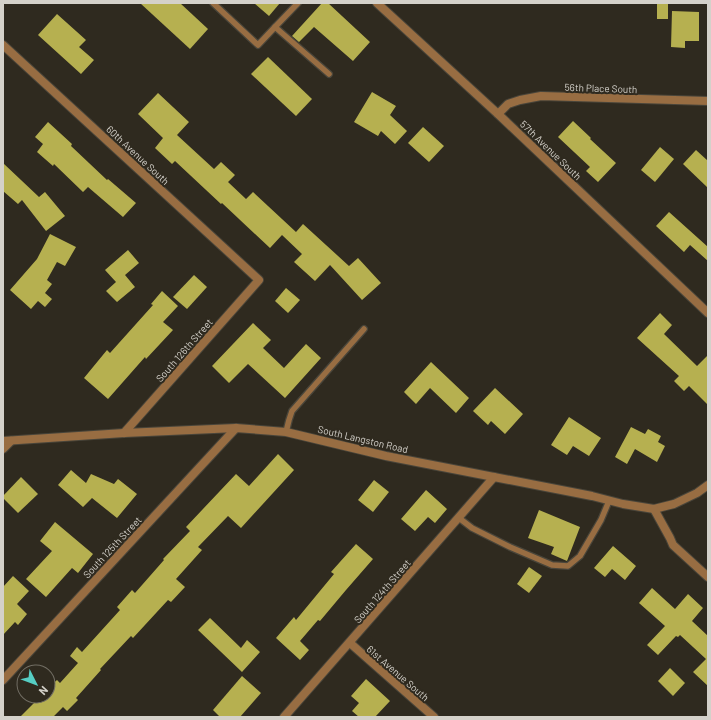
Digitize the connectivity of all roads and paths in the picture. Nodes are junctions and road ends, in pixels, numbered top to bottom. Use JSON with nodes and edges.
{"nodes":[{"id":1,"x":213,"y":3,"type":"edge"},
{"id":2,"x":298,"y":3,"type":"edge"},
{"id":3,"x":377,"y":3,"type":"edge"},
{"id":4,"x":275,"y":27,"type":"junction"},
{"id":5,"x":3,"y":45,"type":"edge"},
{"id":6,"x":329,"y":74,"type":"dead end"},
{"id":7,"x":708,"y":101,"type":"edge"},
{"id":8,"x":498,"y":114,"type":"junction"},
{"id":9,"x":259,"y":280,"type":"joint"},
{"id":10,"x":708,"y":313,"type":"edge"},
{"id":11,"x":364,"y":329,"type":"dead end"},
{"id":12,"x":236,"y":428,"type":"junction"},
{"id":13,"x":286,"y":432,"type":"junction"},
{"id":14,"x":124,"y":433,"type":"junction"},
{"id":15,"x":7,"y":441,"type":"edge"},
{"id":16,"x":3,"y":450,"type":"edge"},
{"id":17,"x":494,"y":477,"type":"junction"},
{"id":18,"x":708,"y":485,"type":"edge"},
{"id":19,"x":609,"y":500,"type":"junction"},
{"id":20,"x":654,"y":510,"type":"junction"},
{"id":21,"x":459,"y":518,"type":"junction"},
{"id":22,"x":708,"y":578,"type":"edge"},
{"id":23,"x":350,"y":643,"type":"junction"},
{"id":24,"x":3,"y":680,"type":"edge"},
{"id":25,"x":284,"y":717,"type":"edge"},
{"id":26,"x":434,"y":717,"type":"edge"}],
"edges":[{"from":1,"to":4,"type":"lane"},
{"from":2,"to":4,"type":"lane"},
{"from":3,"to":8,"type":"street","name":"57th Avenue South"},
{"from":4,"to":6,"type":"lane"},
{"from":5,"to":9,"type":"street","name":"60th Avenue South"},
{"from":7,"to":8,"type":"street","name":"56th Place South"},
{"from":8,"to":10,"type":"street","name":"57th Avenue South"},
{"from":9,"to":14,"type":"street","name":"South 126th Street"},
{"from":11,"to":13,"type":"lane"},
{"from":12,"to":13,"type":"street","name":"South Langston Road"},
{"from":12,"to":14,"type":"street","name":"South Langston Road"},
{"from":12,"to":24,"type":"street","name":"South 125th Street"},
{"from":13,"to":17,"type":"street","name":"South Langston Road"},
{"from":14,"to":15,"type":"street","name":"South Langston Road"},
{"from":15,"to":16,"type":"street"},
{"from":17,"to":19,"type":"street","name":"South Langston Road"},
{"from":17,"to":21,"type":"street","name":"South 124th Street"},
{"from":18,"to":20,"type":"street","name":"South Langston Road"},
{"from":19,"to":20,"type":"street","name":"South Langston Road"},
{"from":19,"to":21,"type":"lane"},
{"from":20,"to":22,"type":"street"},
{"from":21,"to":23,"type":"street","name":"South 124th Street"},
{"from":23,"to":25,"type":"street","name":"South 124th Street"},
{"from":23,"to":26,"type":"street","name":"61st Avenue South"}]}
